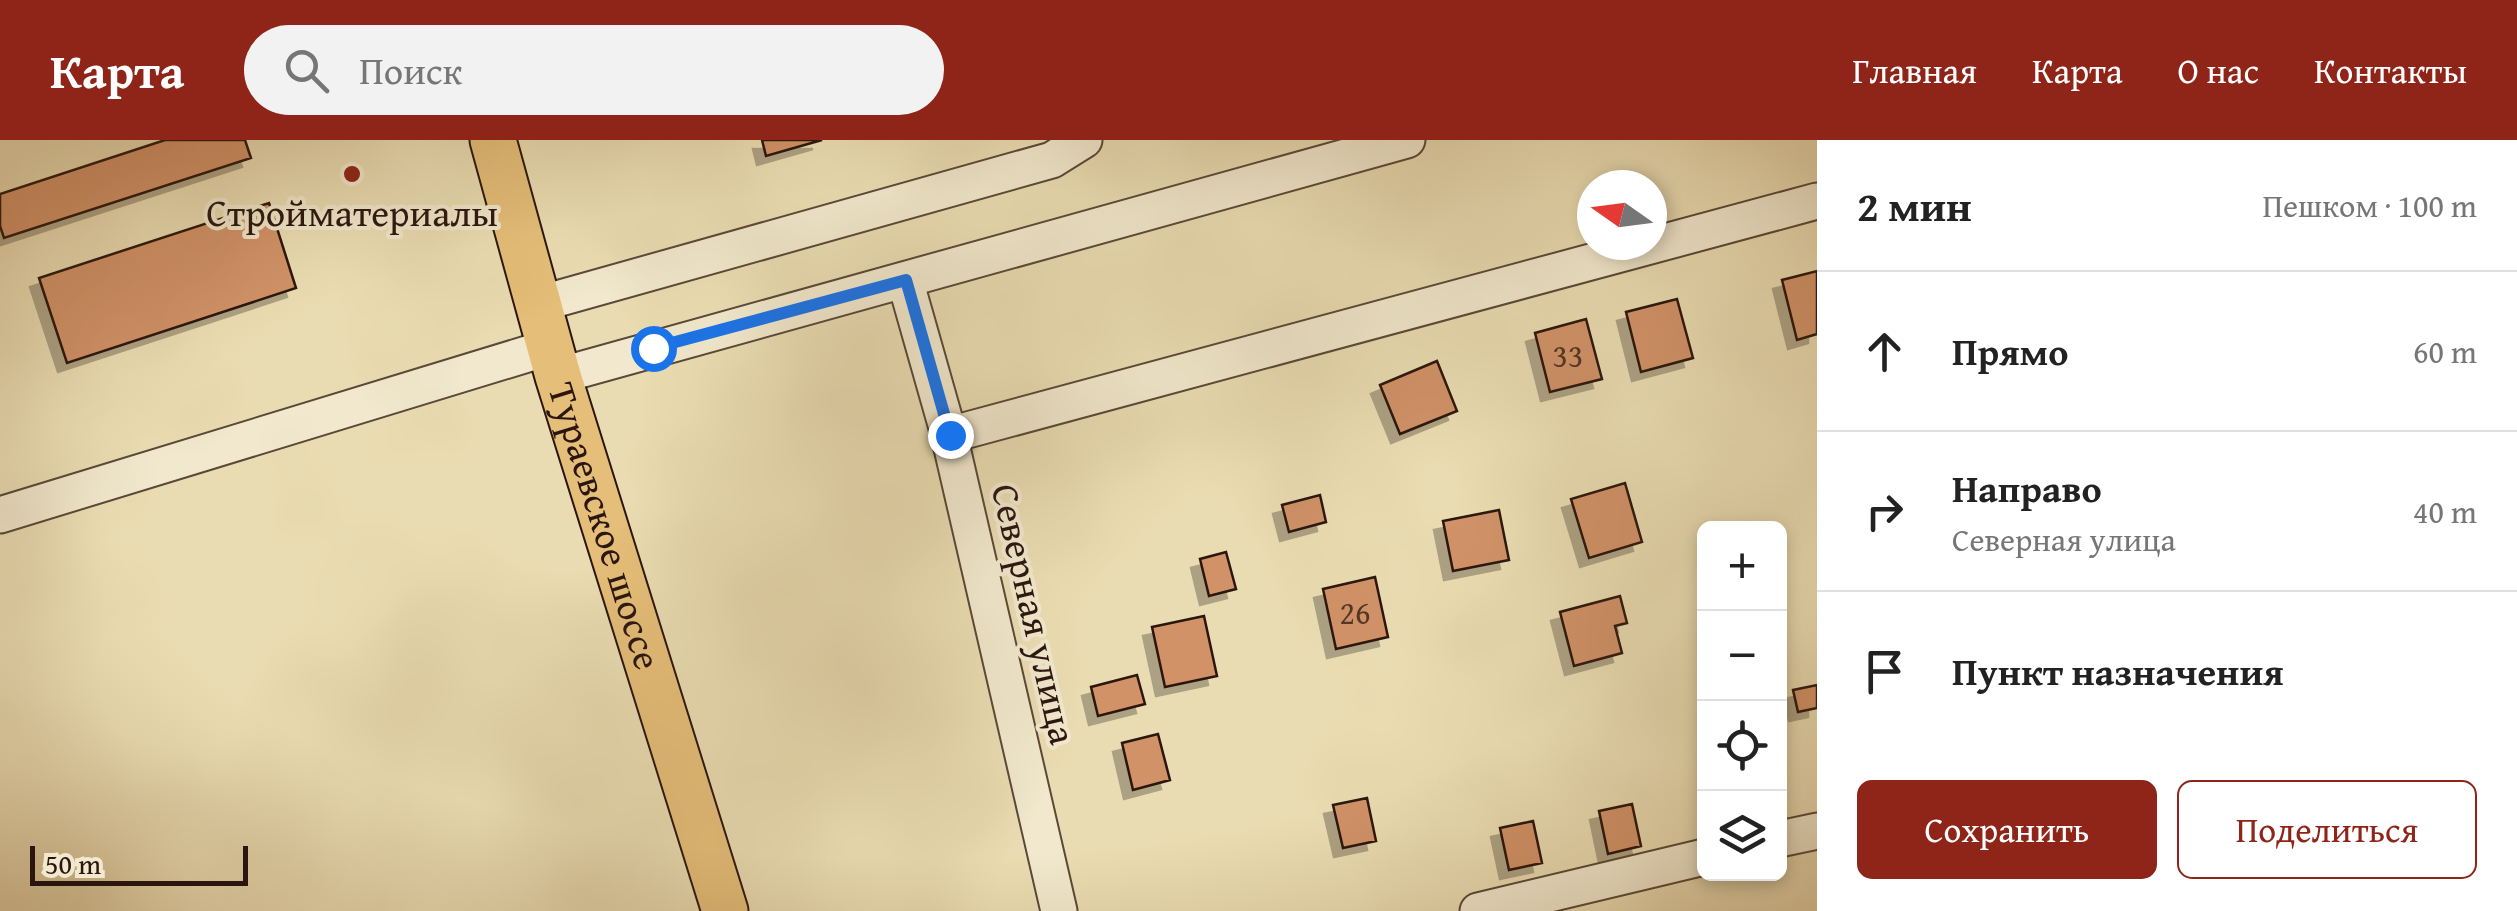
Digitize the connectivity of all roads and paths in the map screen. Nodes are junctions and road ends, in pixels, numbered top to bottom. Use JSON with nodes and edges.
{"nodes":[{"id":1,"x":493,"y":140,"type":"edge"},
{"id":2,"x":1084,"y":140,"type":"edge"},
{"id":3,"x":1407,"y":140,"type":"edge"},
{"id":4,"x":1817,"y":201,"type":"edge"},
{"id":5,"x":906,"y":280,"type":"junction"},
{"id":6,"x":549,"y":342,"type":"junction"},
{"id":7,"x":950,"y":435,"type":"junction"},
{"id":8,"x":0,"y":516,"type":"edge"},
{"id":9,"x":1817,"y":830,"type":"edge"},
{"id":10,"x":1787,"y":838,"type":"edge"},
{"id":11,"x":1697,"y":859,"type":"edge"},
{"id":12,"x":725,"y":911,"type":"edge"},
{"id":13,"x":1059,"y":911,"type":"edge"},
{"id":14,"x":1478,"y":911,"type":"edge"}],
"edges":[{"from":1,"to":6,"type":"main road","name":"Тураевское шоссе"},
{"from":2,"to":6,"type":"lane"},
{"from":3,"to":5,"type":"lane"},
{"from":4,"to":7,"type":"lane"},
{"from":5,"to":6,"type":"lane"},
{"from":5,"to":7,"type":"lane","name":"Северная улица"},
{"from":6,"to":8,"type":"lane"},
{"from":6,"to":12,"type":"main road","name":"Тураевское шоссе"},
{"from":7,"to":13,"type":"lane","name":"Северная улица"},
{"from":9,"to":10,"type":"lane"},
{"from":11,"to":14,"type":"lane"}]}
